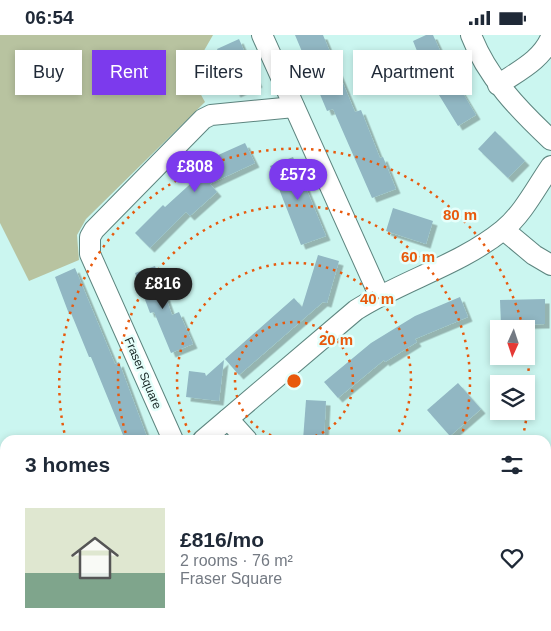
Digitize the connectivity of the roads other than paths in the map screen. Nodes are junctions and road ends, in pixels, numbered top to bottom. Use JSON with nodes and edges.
{"nodes":[{"id":1,"x":262,"y":35,"type":"edge"},
{"id":2,"x":471,"y":35,"type":"edge"},
{"id":3,"x":551,"y":37,"type":"edge"},
{"id":4,"x":498,"y":85,"type":"junction"},
{"id":5,"x":294,"y":107,"type":"junction"},
{"id":6,"x":551,"y":140,"type":"edge"},
{"id":7,"x":551,"y":166,"type":"edge"},
{"id":8,"x":504,"y":229,"type":"junction"},
{"id":9,"x":551,"y":265,"type":"edge"},
{"id":10,"x":379,"y":295,"type":"junction"},
{"id":11,"x":228,"y":419,"type":"junction"},
{"id":12,"x":170,"y":435,"type":"edge"},
{"id":13,"x":209,"y":435,"type":"edge"},
{"id":14,"x":242,"y":435,"type":"edge"}],
"edges":[{"from":1,"to":5,"type":"street"},
{"from":2,"to":4,"type":"street"},
{"from":3,"to":4,"type":"street"},
{"from":4,"to":6,"type":"street"},
{"from":5,"to":10,"type":"street"},
{"from":5,"to":12,"type":"street","name":"Fraser Square"},
{"from":7,"to":8,"type":"street"},
{"from":8,"to":9,"type":"street"},
{"from":8,"to":10,"type":"street"},
{"from":10,"to":11,"type":"street"},
{"from":11,"to":13,"type":"street"},
{"from":11,"to":14,"type":"street"}]}
